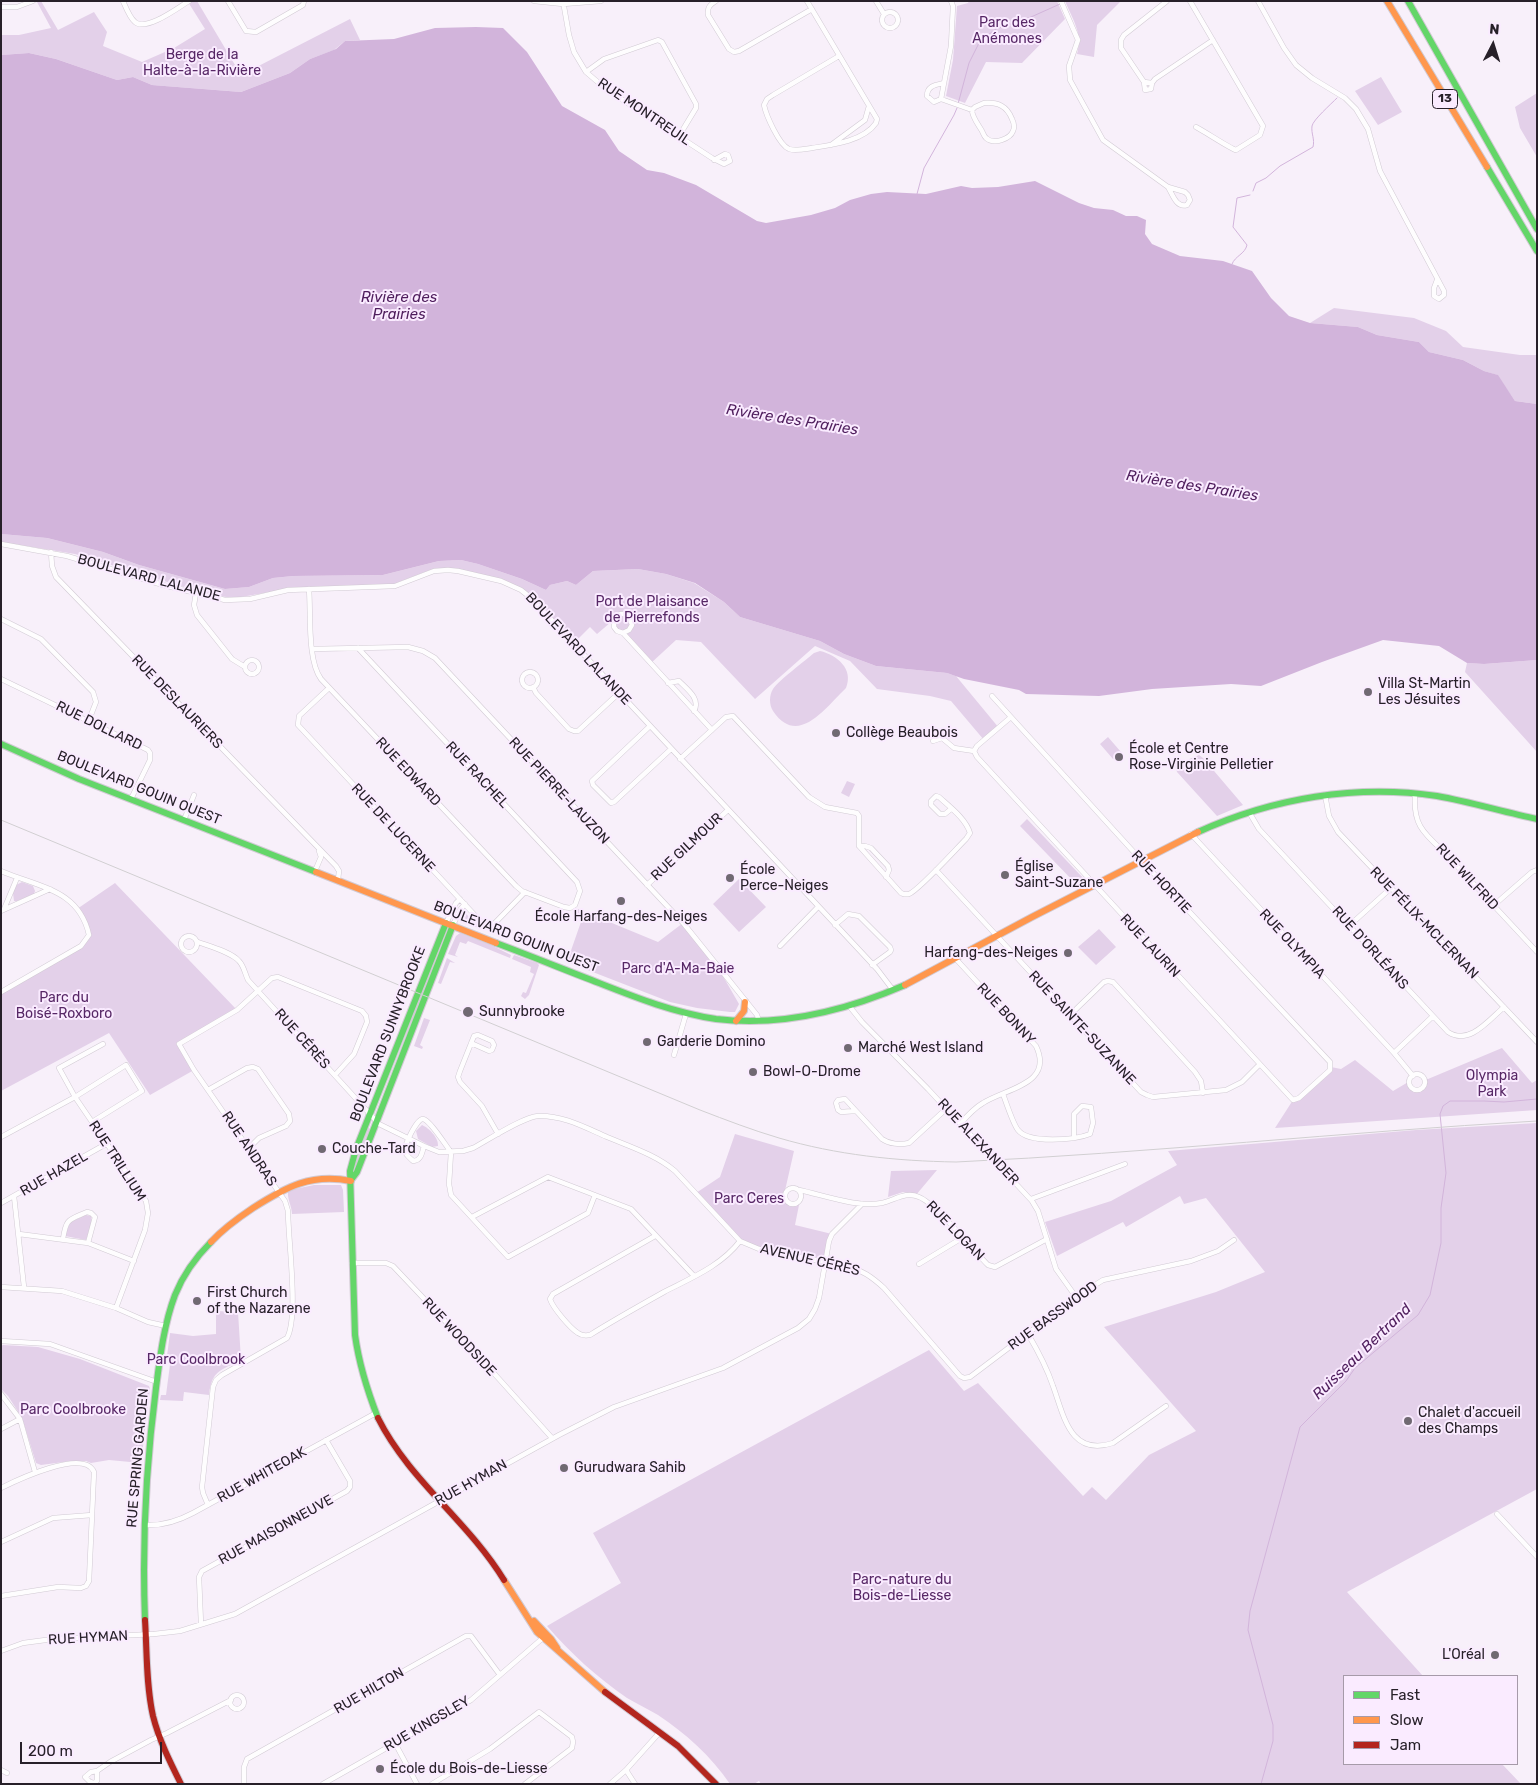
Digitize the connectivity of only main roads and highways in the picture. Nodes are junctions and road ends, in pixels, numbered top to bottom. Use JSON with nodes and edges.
{"nodes":[{"id":1,"x":1387,"y":1,"type":"edge"},
{"id":2,"x":1408,"y":1,"type":"edge"},
{"id":3,"x":1415,"y":1,"type":"edge"},
{"id":4,"x":1456,"y":85,"type":"junction"},
{"id":5,"x":1537,"y":229,"type":"edge"},
{"id":6,"x":1537,"y":251,"type":"edge"},
{"id":7,"x":1,"y":744,"type":"edge"},
{"id":8,"x":1537,"y":819,"type":"edge"},
{"id":9,"x":446,"y":923,"type":"junction"},
{"id":10,"x":453,"y":926,"type":"junction"},
{"id":11,"x":745,"y":1002,"type":"road end"},
{"id":12,"x":736,"y":1021,"type":"junction"},
{"id":13,"x":351,"y":1181,"type":"junction"},
{"id":14,"x":181,"y":1784,"type":"edge"},
{"id":15,"x":716,"y":1784,"type":"edge"}],
"edges":[{"from":1,"to":6,"type":"main road","number":"13"},
{"from":2,"to":4,"type":"main road","number":"13"},
{"from":3,"to":4,"type":"main road"},
{"from":4,"to":5,"type":"main road","number":"13"},
{"from":7,"to":9,"type":"main road","name":"BOULEVARD GOUIN OUEST"},
{"from":8,"to":12,"type":"main road","name":"BOULEVARD GOUIN OUEST"},
{"from":9,"to":10,"type":"main road","name":"BOULEVARD GOUIN OUEST"},
{"from":9,"to":13,"type":"main road","name":"BOULEVARD SUNNYBROOKE"},
{"from":10,"to":12,"type":"main road","name":"BOULEVARD GOUIN OUEST"},
{"from":10,"to":13,"type":"main road","name":"BOULEVARD SUNNYBROOKE"},
{"from":11,"to":12,"type":"main road"},
{"from":13,"to":14,"type":"main road","name":"RUE SPRING GARDEN"},
{"from":13,"to":15,"type":"main road","name":"BOULEVARD SUNNYBROOKE"}]}
